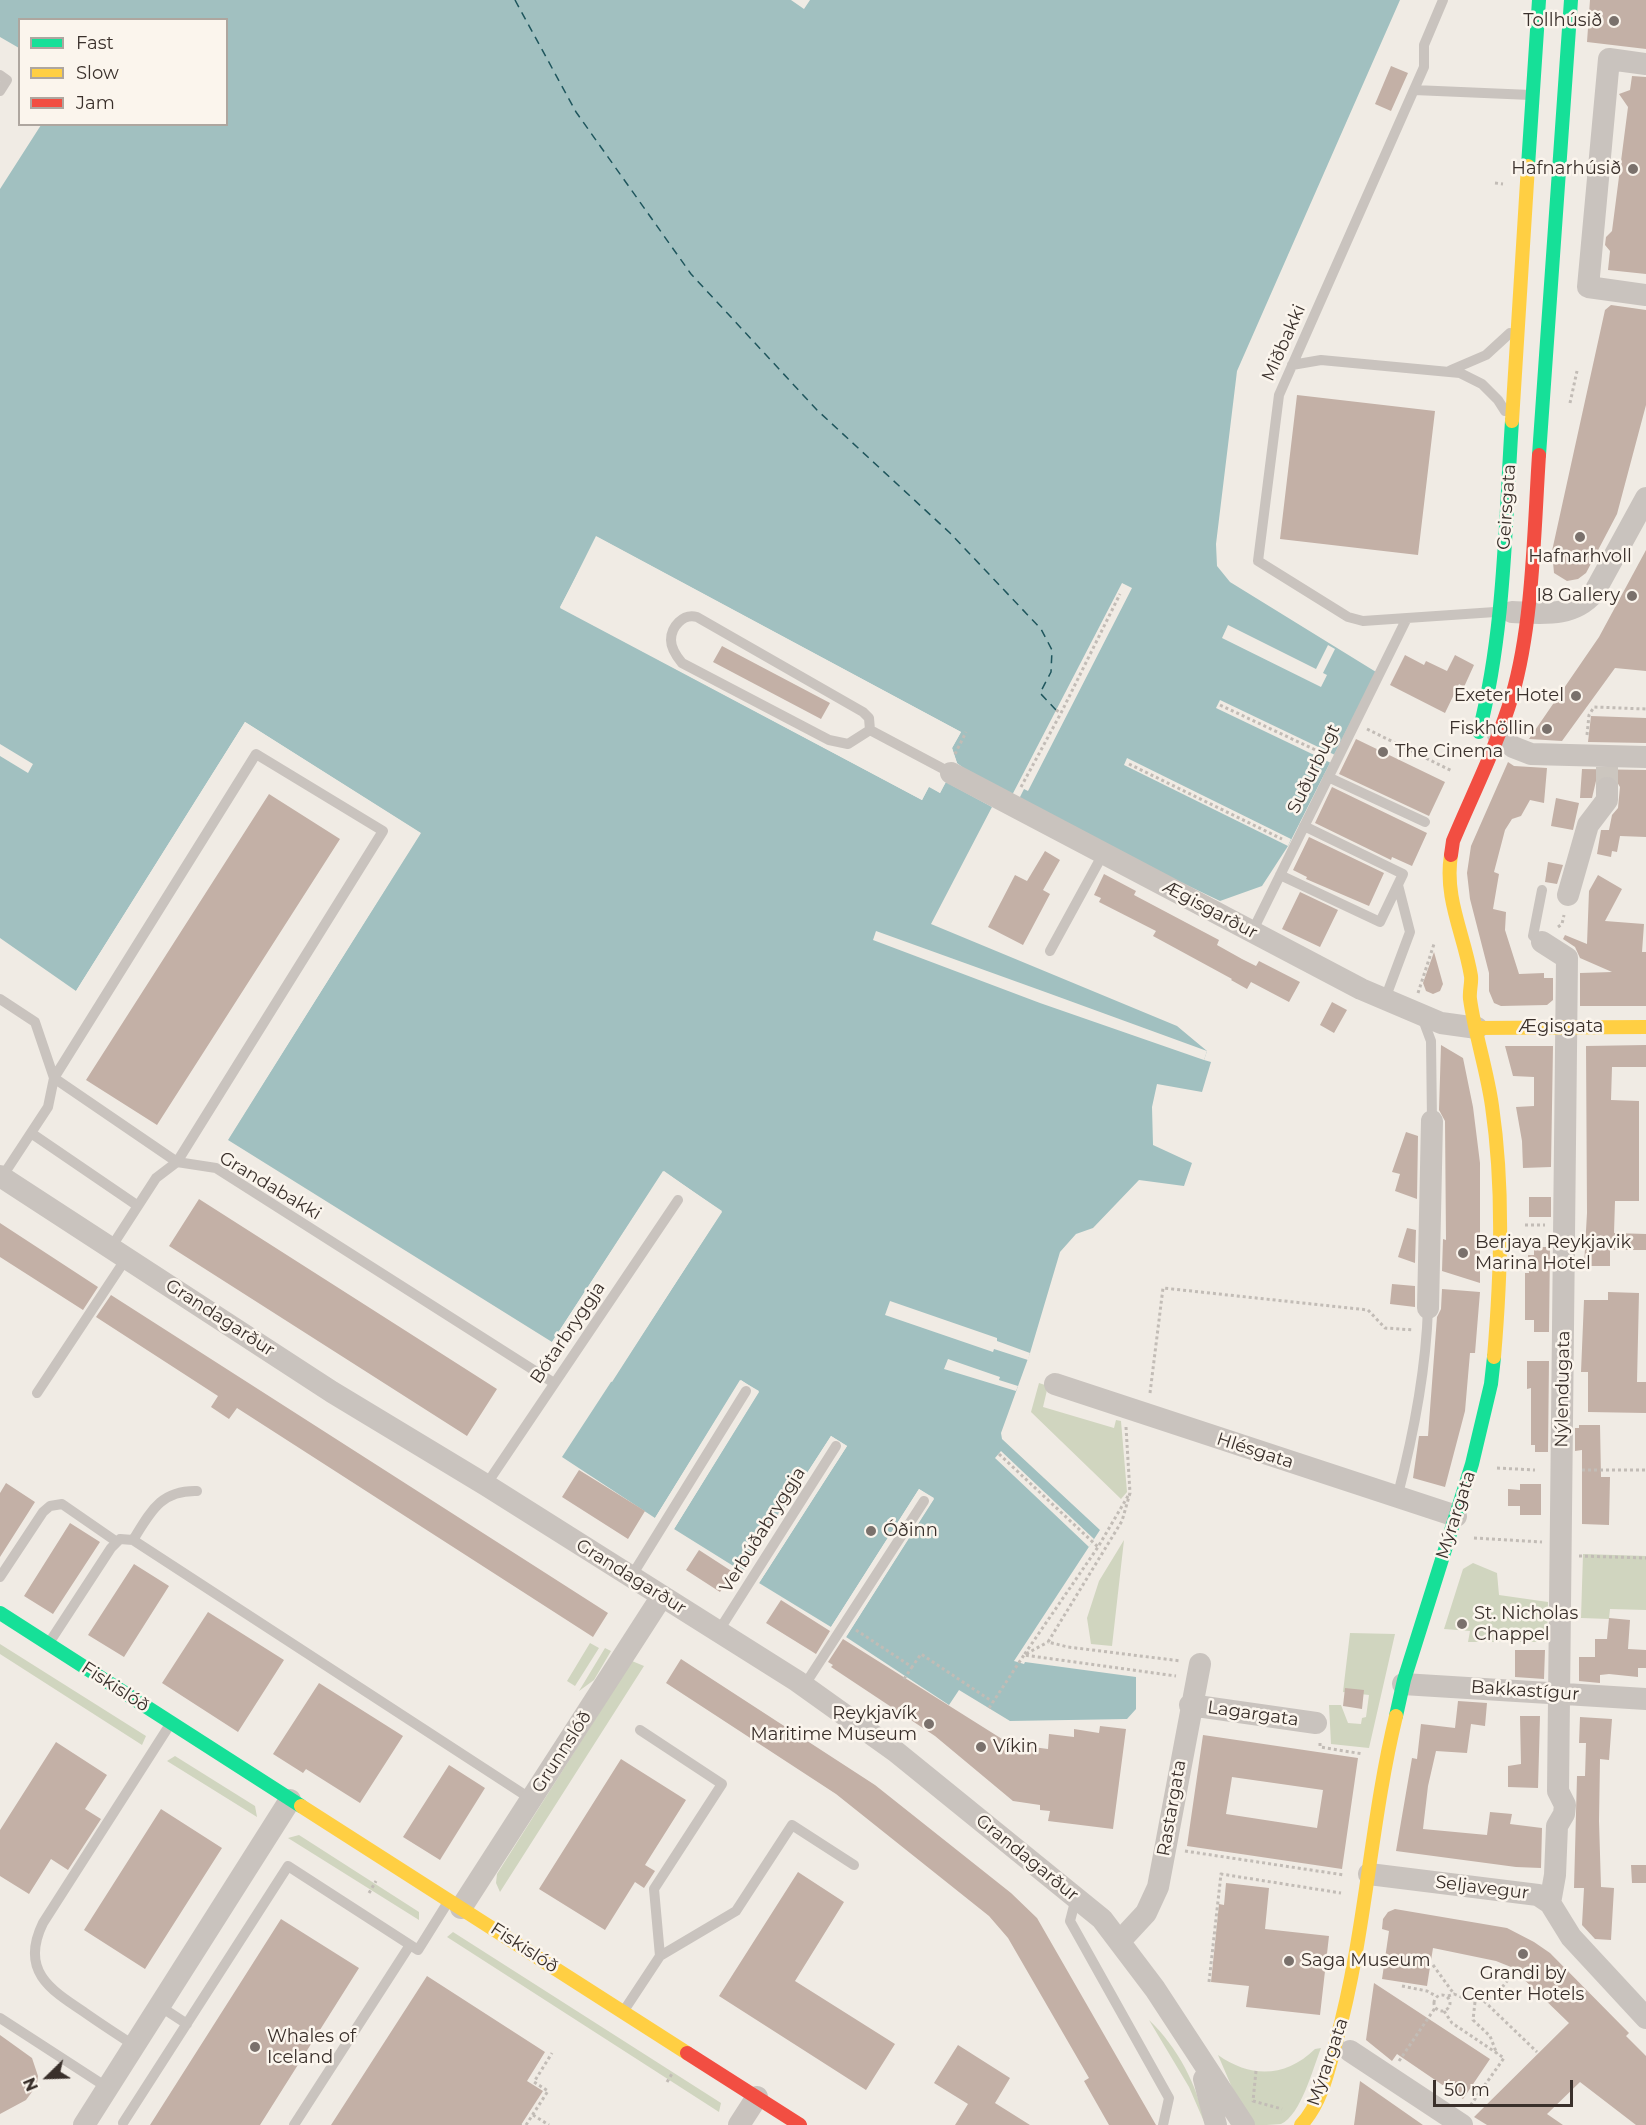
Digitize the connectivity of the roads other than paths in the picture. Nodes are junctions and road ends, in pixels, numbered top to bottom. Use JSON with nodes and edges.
{"nodes":[{"id":1,"x":1443,"y":0,"type":"edge"},
{"id":2,"x":1539,"y":0,"type":"edge"},
{"id":3,"x":1571,"y":0,"type":"edge"},
{"id":4,"x":1646,"y":64,"type":"edge"},
{"id":5,"x":0,"y":75,"type":"edge"},
{"id":6,"x":1414,"y":90,"type":"junction"},
{"id":7,"x":0,"y":91,"type":"edge"},
{"id":8,"x":1533,"y":95,"type":"junction"},
{"id":9,"x":1646,"y":295,"type":"edge"},
{"id":10,"x":1518,"y":322,"type":"junction"},
{"id":11,"x":1292,"y":365,"type":"junction"},
{"id":12,"x":1447,"y":370,"type":"junction"},
{"id":13,"x":1512,"y":431,"type":"junction"},
{"id":14,"x":1646,"y":498,"type":"edge"},
{"id":15,"x":1498,"y":612,"type":"junction"},
{"id":16,"x":1527,"y":612,"type":"junction"},
{"id":17,"x":1406,"y":620,"type":"junction"},
{"id":18,"x":870,"y":730,"type":"junction"},
{"id":19,"x":1488,"y":738,"type":"junction"},
{"id":20,"x":1646,"y":757,"type":"edge"},
{"id":21,"x":953,"y":763,"type":"joint"},
{"id":22,"x":1607,"y":770,"type":"junction"},
{"id":23,"x":1328,"y":777,"type":"junction"},
{"id":24,"x":1425,"y":822,"type":"dead end"},
{"id":25,"x":1304,"y":826,"type":"junction"},
{"id":26,"x":1103,"y":854,"type":"junction"},
{"id":27,"x":1280,"y":875,"type":"junction"},
{"id":28,"x":1398,"y":885,"type":"junction"},
{"id":29,"x":1542,"y":890,"type":"dead end"},
{"id":30,"x":1568,"y":895,"type":"road end"},
{"id":31,"x":1252,"y":932,"type":"junction"},
{"id":32,"x":1543,"y":942,"type":"joint"},
{"id":33,"x":1050,"y":951,"type":"dead end"},
{"id":34,"x":1457,"y":978,"type":"dead end"},
{"id":35,"x":1470,"y":997,"type":"junction"},
{"id":36,"x":0,"y":999,"type":"edge"},
{"id":37,"x":1386,"y":999,"type":"junction"},
{"id":38,"x":1418,"y":1009,"type":"junction"},
{"id":39,"x":1567,"y":1027,"type":"junction"},
{"id":40,"x":1646,"y":1027,"type":"edge"},
{"id":41,"x":1477,"y":1028,"type":"junction"},
{"id":42,"x":54,"y":1078,"type":"junction"},
{"id":43,"x":1432,"y":1121,"type":"joint"},
{"id":44,"x":31,"y":1133,"type":"junction"},
{"id":45,"x":177,"y":1162,"type":"junction"},
{"id":46,"x":1,"y":1176,"type":"edge"},
{"id":47,"x":678,"y":1200,"type":"dead end"},
{"id":48,"x":138,"y":1206,"type":"junction"},
{"id":49,"x":119,"y":1252,"type":"junction"},
{"id":50,"x":1428,"y":1308,"type":"joint"},
{"id":51,"x":554,"y":1383,"type":"junction"},
{"id":52,"x":1055,"y":1384,"type":"dead end"},
{"id":53,"x":746,"y":1391,"type":"dead end"},
{"id":54,"x":37,"y":1393,"type":"dead end"},
{"id":55,"x":836,"y":1446,"type":"dead end"},
{"id":56,"x":486,"y":1485,"type":"junction"},
{"id":57,"x":198,"y":1491,"type":"dead end"},
{"id":58,"x":1398,"y":1498,"type":"junction"},
{"id":59,"x":924,"y":1501,"type":"dead end"},
{"id":60,"x":1456,"y":1516,"type":"junction"},
{"id":61,"x":133,"y":1540,"type":"junction"},
{"id":62,"x":117,"y":1542,"type":"junction"},
{"id":63,"x":0,"y":1577,"type":"edge"},
{"id":64,"x":631,"y":1577,"type":"junction"},
{"id":65,"x":662,"y":1596,"type":"junction"},
{"id":66,"x":0,"y":1614,"type":"edge"},
{"id":67,"x":718,"y":1632,"type":"junction"},
{"id":68,"x":49,"y":1644,"type":"junction"},
{"id":69,"x":1200,"y":1664,"type":"road end"},
{"id":70,"x":1403,"y":1684,"type":"junction"},
{"id":71,"x":804,"y":1686,"type":"junction"},
{"id":72,"x":1561,"y":1694,"type":"junction"},
{"id":73,"x":1646,"y":1699,"type":"edge"},
{"id":74,"x":1190,"y":1705,"type":"junction"},
{"id":75,"x":171,"y":1723,"type":"junction"},
{"id":76,"x":1316,"y":1723,"type":"road end"},
{"id":77,"x":640,"y":1730,"type":"dead end"},
{"id":78,"x":531,"y":1799,"type":"junction"},
{"id":79,"x":290,"y":1800,"type":"junction"},
{"id":80,"x":854,"y":1865,"type":"dead end"},
{"id":81,"x":1369,"y":1874,"type":"junction"},
{"id":82,"x":1076,"y":1898,"type":"junction"},
{"id":83,"x":1550,"y":1903,"type":"junction"},
{"id":84,"x":455,"y":1904,"type":"junction"},
{"id":85,"x":1120,"y":1941,"type":"junction"},
{"id":86,"x":410,"y":1945,"type":"junction"},
{"id":87,"x":660,"y":1956,"type":"junction"},
{"id":88,"x":1349,"y":1996,"type":"junction"},
{"id":89,"x":161,"y":2007,"type":"junction"},
{"id":90,"x":623,"y":2012,"type":"junction"},
{"id":91,"x":0,"y":2018,"type":"edge"},
{"id":92,"x":1646,"y":2018,"type":"edge"},
{"id":93,"x":187,"y":2024,"type":"junction"},
{"id":94,"x":135,"y":2046,"type":"junction"},
{"id":95,"x":1196,"y":2055,"type":"junction"},
{"id":96,"x":1349,"y":2061,"type":"joint"},
{"id":97,"x":108,"y":2088,"type":"junction"},
{"id":98,"x":757,"y":2097,"type":"junction"},
{"id":99,"x":123,"y":2123,"type":"dead end"},
{"id":100,"x":1460,"y":2124,"type":"edge"},
{"id":101,"x":84,"y":2125,"type":"edge"},
{"id":102,"x":294,"y":2125,"type":"edge"},
{"id":103,"x":739,"y":2125,"type":"edge"},
{"id":104,"x":800,"y":2125,"type":"edge"},
{"id":105,"x":1163,"y":2125,"type":"edge"},
{"id":106,"x":1216,"y":2125,"type":"edge"},
{"id":107,"x":1244,"y":2125,"type":"edge"},
{"id":108,"x":1301,"y":2125,"type":"edge"}],
"edges":[{"from":1,"to":6,"type":"lane","name":"Miðbakki"},
{"from":2,"to":8,"type":"main road","name":"Geirsgata"},
{"from":3,"to":16,"type":"main road","name":"Geirsgata"},
{"from":4,"to":9,"type":"street"},
{"from":5,"to":7,"type":"lane"},
{"from":6,"to":8,"type":"lane"},
{"from":6,"to":11,"type":"lane","name":"Miðbakki"},
{"from":8,"to":10,"type":"main road","name":"Geirsgata"},
{"from":10,"to":12,"type":"lane"},
{"from":10,"to":13,"type":"main road","name":"Geirsgata"},
{"from":11,"to":12,"type":"lane"},
{"from":11,"to":17,"type":"lane","name":"Miðbakki"},
{"from":12,"to":13,"type":"lane"},
{"from":13,"to":15,"type":"main road","name":"Geirsgata"},
{"from":14,"to":16,"type":"street"},
{"from":15,"to":16,"type":"street"},
{"from":15,"to":17,"type":"lane"},
{"from":15,"to":19,"type":"main road","name":"Geirsgata"},
{"from":16,"to":19,"type":"main road","name":"Geirsgata"},
{"from":17,"to":23,"type":"lane","name":"Suðurbugt"},
{"from":18,"to":18,"type":"lane"},
{"from":18,"to":21,"type":"lane"},
{"from":19,"to":22,"type":"street"},
{"from":19,"to":35,"type":"main road","name":"Geirsgata"},
{"from":20,"to":22,"type":"street"},
{"from":21,"to":26,"type":"street","name":"Ægisgarður"},
{"from":22,"to":30,"type":"street"},
{"from":23,"to":24,"type":"lane"},
{"from":23,"to":25,"type":"lane","name":"Suðurbugt"},
{"from":25,"to":27,"type":"lane","name":"Suðurbugt"},
{"from":25,"to":28,"type":"lane"},
{"from":26,"to":31,"type":"street","name":"Ægisgarður"},
{"from":26,"to":33,"type":"lane"},
{"from":27,"to":28,"type":"lane"},
{"from":27,"to":31,"type":"lane","name":"Suðurbugt"},
{"from":28,"to":37,"type":"lane"},
{"from":29,"to":32,"type":"lane"},
{"from":31,"to":37,"type":"street","name":"Ægisgarður"},
{"from":32,"to":39,"type":"street","name":"Nýlendugata"},
{"from":34,"to":35,"type":"main road","name":"Geirsgata"},
{"from":35,"to":41,"type":"main road","name":"Geirsgata"},
{"from":36,"to":42,"type":"lane"},
{"from":37,"to":38,"type":"street","name":"Ægisgarður"},
{"from":38,"to":41,"type":"street","name":"Ægisgarður"},
{"from":38,"to":43,"type":"lane"},
{"from":39,"to":40,"type":"main road","name":"Ægisgata"},
{"from":39,"to":41,"type":"main road","name":"Ægisgata"},
{"from":39,"to":72,"type":"street","name":"Nýlendugata"},
{"from":41,"to":60,"type":"main road","name":"Mýrargata"},
{"from":42,"to":44,"type":"lane"},
{"from":42,"to":45,"type":"lane","name":"Grandabakki"},
{"from":42,"to":45,"type":"lane"},
{"from":43,"to":50,"type":"street"},
{"from":44,"to":46,"type":"lane"},
{"from":44,"to":48,"type":"lane"},
{"from":45,"to":48,"type":"lane"},
{"from":45,"to":51,"type":"lane","name":"Grandabakki"},
{"from":46,"to":49,"type":"street","name":"Grandagarður"},
{"from":47,"to":51,"type":"lane","name":"Bótarbryggja"},
{"from":48,"to":49,"type":"lane"},
{"from":49,"to":54,"type":"lane"},
{"from":49,"to":56,"type":"street","name":"Grandagarður"},
{"from":50,"to":58,"type":"lane"},
{"from":51,"to":56,"type":"lane","name":"Bótarbryggja"},
{"from":52,"to":58,"type":"street","name":"Hlésgata"},
{"from":53,"to":64,"type":"lane"},
{"from":55,"to":67,"type":"lane","name":"Verbúðabryggja"},
{"from":56,"to":64,"type":"street","name":"Grandagarður"},
{"from":57,"to":61,"type":"lane"},
{"from":58,"to":60,"type":"street","name":"Hlésgata"},
{"from":59,"to":71,"type":"lane"},
{"from":60,"to":70,"type":"main road","name":"Mýrargata"},
{"from":61,"to":62,"type":"lane"},
{"from":61,"to":78,"type":"lane"},
{"from":62,"to":63,"type":"lane"},
{"from":62,"to":68,"type":"lane"},
{"from":64,"to":65,"type":"street","name":"Grandagarður"},
{"from":65,"to":67,"type":"street","name":"Grandagarður"},
{"from":65,"to":78,"type":"street","name":"Grunnslóð"},
{"from":66,"to":68,"type":"main road","name":"Fiskislóð"},
{"from":67,"to":71,"type":"street","name":"Grandagarður"},
{"from":68,"to":75,"type":"main road","name":"Fiskislóð"},
{"from":69,"to":74,"type":"street","name":"Rastargata"},
{"from":70,"to":72,"type":"street","name":"Bakkastígur"},
{"from":70,"to":81,"type":"main road","name":"Mýrargata"},
{"from":71,"to":82,"type":"street","name":"Grandagarður"},
{"from":72,"to":73,"type":"street","name":"Bakkastígur"},
{"from":72,"to":83,"type":"street","name":"Nýlendugata"},
{"from":74,"to":76,"type":"street","name":"Lagargata"},
{"from":74,"to":85,"type":"street","name":"Rastargata"},
{"from":75,"to":79,"type":"main road","name":"Fiskislóð"},
{"from":75,"to":94,"type":"lane"},
{"from":77,"to":87,"type":"lane"},
{"from":78,"to":84,"type":"street","name":"Grunnslóð"},
{"from":79,"to":84,"type":"main road","name":"Fiskislóð"},
{"from":79,"to":89,"type":"street"},
{"from":80,"to":87,"type":"lane"},
{"from":81,"to":83,"type":"street","name":"Seljavegur"},
{"from":81,"to":88,"type":"main road","name":"Mýrargata"},
{"from":82,"to":85,"type":"street","name":"Grandagarður"},
{"from":82,"to":105,"type":"lane"},
{"from":83,"to":92,"type":"street","name":"Seljavegur"},
{"from":84,"to":86,"type":"lane"},
{"from":84,"to":90,"type":"main road","name":"Fiskislóð"},
{"from":85,"to":95,"type":"street","name":"Grandagarður"},
{"from":86,"to":93,"type":"lane"},
{"from":86,"to":102,"type":"lane"},
{"from":87,"to":90,"type":"lane"},
{"from":88,"to":96,"type":"main road","name":"Mýrargata"},
{"from":88,"to":108,"type":"main road","name":"Mýrargata"},
{"from":89,"to":93,"type":"lane"},
{"from":89,"to":94,"type":"street"},
{"from":90,"to":98,"type":"main road","name":"Fiskislóð"},
{"from":91,"to":97,"type":"lane"},
{"from":93,"to":99,"type":"lane"},
{"from":94,"to":97,"type":"street"},
{"from":95,"to":106,"type":"street","name":"Grandagarður"},
{"from":95,"to":107,"type":"street","name":"Grandagarður"},
{"from":96,"to":100,"type":"street"},
{"from":97,"to":101,"type":"street"},
{"from":98,"to":103,"type":"street"},
{"from":98,"to":104,"type":"main road","name":"Fiskislóð"}]}
